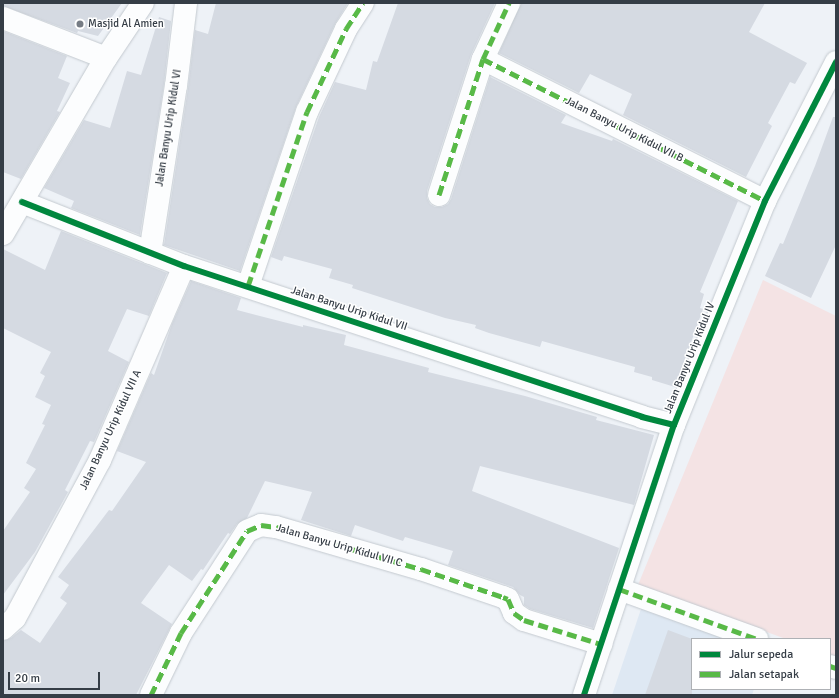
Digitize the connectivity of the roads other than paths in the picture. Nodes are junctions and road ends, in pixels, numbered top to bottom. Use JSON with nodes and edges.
{"nodes":[{"id":1,"x":143,"y":3,"type":"edge"},
{"id":2,"x":186,"y":3,"type":"edge"},
{"id":3,"x":364,"y":3,"type":"edge"},
{"id":4,"x":509,"y":3,"type":"edge"},
{"id":5,"x":3,"y":18,"type":"edge"},
{"id":6,"x":106,"y":58,"type":"junction"},
{"id":7,"x":483,"y":59,"type":"junction"},
{"id":8,"x":836,"y":62,"type":"edge"},
{"id":9,"x":439,"y":195,"type":"dead end"},
{"id":10,"x":765,"y":201,"type":"junction"},
{"id":11,"x":22,"y":202,"type":"junction"},
{"id":12,"x":3,"y":234,"type":"edge"},
{"id":13,"x":150,"y":253,"type":"junction"},
{"id":14,"x":184,"y":266,"type":"junction"},
{"id":15,"x":248,"y":286,"type":"junction"},
{"id":16,"x":674,"y":425,"type":"junction"},
{"id":17,"x":619,"y":589,"type":"junction"},
{"id":18,"x":3,"y":629,"type":"edge"},
{"id":19,"x":753,"y":638,"type":"edge"},
{"id":20,"x":601,"y":644,"type":"junction"},
{"id":21,"x":151,"y":695,"type":"edge"},
{"id":22,"x":584,"y":695,"type":"edge"}],
"edges":[{"from":1,"to":6,"type":"street"},
{"from":2,"to":13,"type":"street","name":"Jalan Banyu Urip Kidul VI"},
{"from":3,"to":15,"type":"street"},
{"from":4,"to":7,"type":"street"},
{"from":5,"to":6,"type":"street"},
{"from":6,"to":11,"type":"street"},
{"from":7,"to":9,"type":"street"},
{"from":7,"to":10,"type":"street","name":"Jalan Banyu Urip Kidul VII B"},
{"from":8,"to":10,"type":"street","name":"Jalan Banyu Urip Kidul IV"},
{"from":10,"to":16,"type":"street","name":"Jalan Banyu Urip Kidul IV"},
{"from":11,"to":12,"type":"street"},
{"from":11,"to":13,"type":"street","name":"Jalan Banyu Urip Kidul VII"},
{"from":13,"to":14,"type":"street","name":"Jalan Banyu Urip Kidul VII"},
{"from":14,"to":15,"type":"street","name":"Jalan Banyu Urip Kidul VII"},
{"from":14,"to":18,"type":"street","name":"Jalan Banyu Urip Kidul VII A"},
{"from":15,"to":16,"type":"street","name":"Jalan Banyu Urip Kidul VII"},
{"from":16,"to":17,"type":"street","name":"Jalan Banyu Urip Kidul IV"},
{"from":17,"to":19,"type":"street"},
{"from":17,"to":20,"type":"street","name":"Jalan Banyu Urip Kidul IV"},
{"from":20,"to":21,"type":"street","name":"Jalan Banyu Urip Kidul VII C"},
{"from":20,"to":22,"type":"street","name":"Jalan Banyu Urip Kidul IV"}]}
